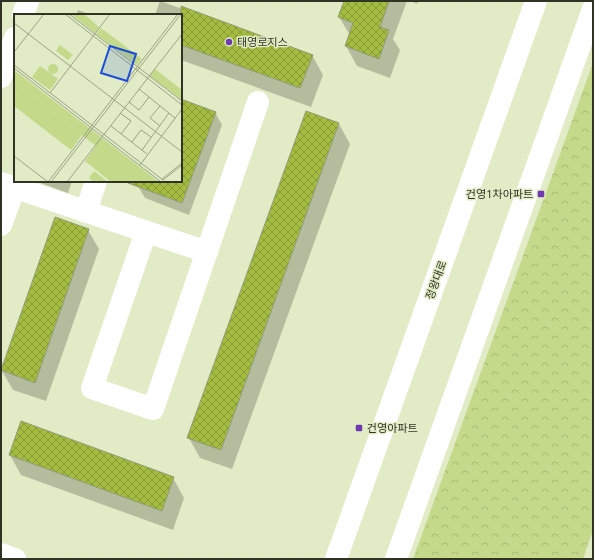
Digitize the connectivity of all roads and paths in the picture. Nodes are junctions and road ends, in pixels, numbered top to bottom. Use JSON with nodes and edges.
{"nodes":[{"id":1,"x":28,"y":1,"type":"edge"},
{"id":2,"x":536,"y":1,"type":"edge"},
{"id":3,"x":593,"y":9,"type":"edge"},
{"id":4,"x":23,"y":14,"type":"edge"},
{"id":5,"x":14,"y":41,"type":"edge"},
{"id":6,"x":1,"y":77,"type":"edge"},
{"id":7,"x":258,"y":102,"type":"dead end"},
{"id":8,"x":96,"y":182,"type":"edge"},
{"id":9,"x":8,"y":185,"type":"edge"},
{"id":10,"x":86,"y":212,"type":"junction"},
{"id":11,"x":1,"y":225,"type":"edge"},
{"id":12,"x":146,"y":232,"type":"junction"},
{"id":13,"x":207,"y":252,"type":"junction"},
{"id":14,"x":1,"y":554,"type":"edge"},
{"id":15,"x":15,"y":559,"type":"edge"},
{"id":16,"x":336,"y":559,"type":"edge"},
{"id":17,"x":396,"y":559,"type":"edge"}],
"edges":[{"from":1,"to":4,"type":"street"},
{"from":2,"to":16,"type":"street","name":"정왕대로"},
{"from":3,"to":17,"type":"street"},
{"from":5,"to":6,"type":"street"},
{"from":7,"to":13,"type":"street"},
{"from":8,"to":10,"type":"street"},
{"from":9,"to":10,"type":"street"},
{"from":9,"to":11,"type":"street"},
{"from":10,"to":12,"type":"street"},
{"from":12,"to":13,"type":"street"},
{"from":12,"to":13,"type":"street"},
{"from":14,"to":15,"type":"street"}]}
